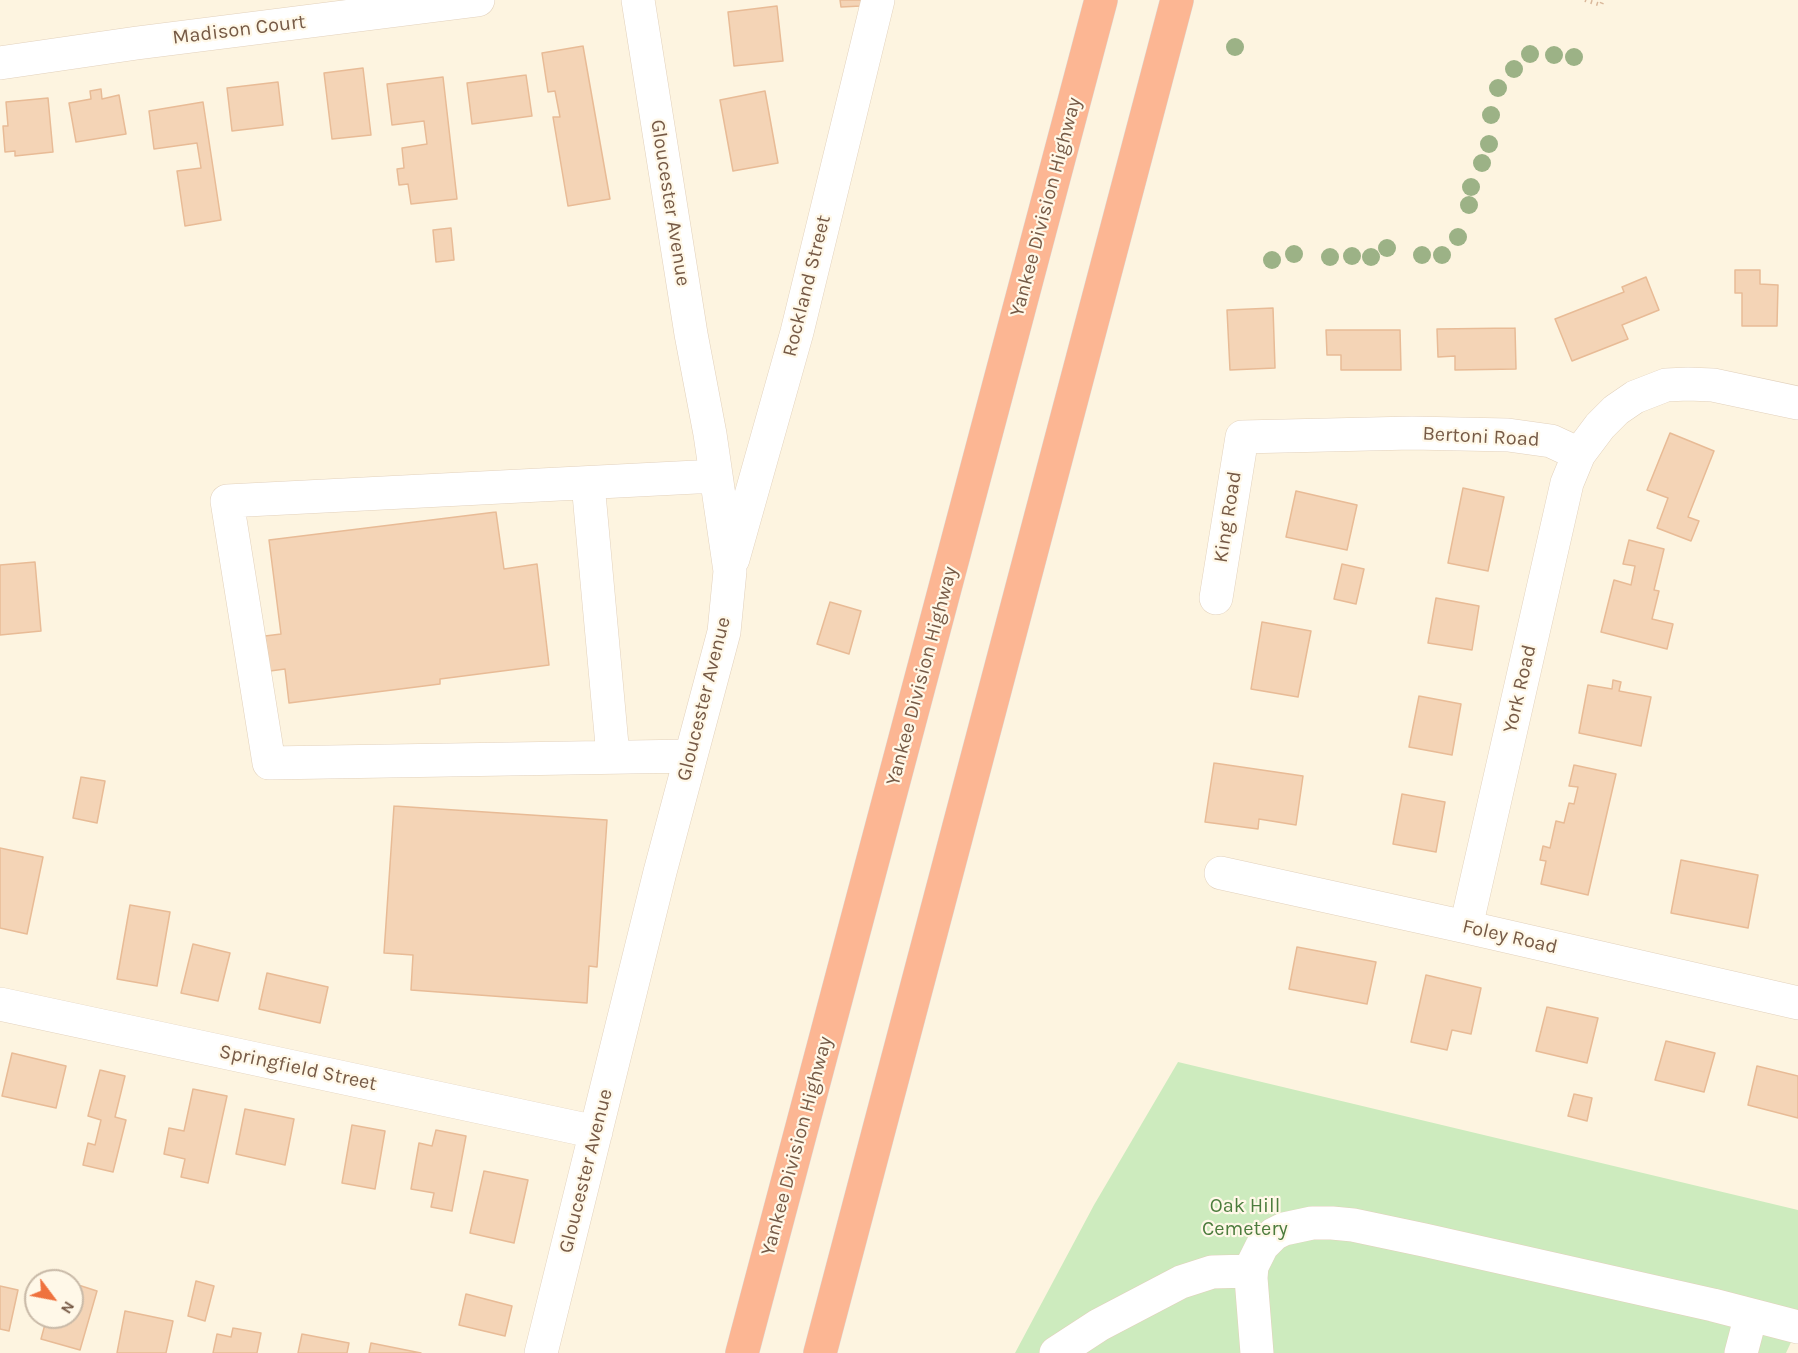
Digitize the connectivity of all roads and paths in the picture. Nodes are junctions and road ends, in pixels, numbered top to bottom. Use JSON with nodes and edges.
{"nodes":[{"id":1,"x":478,"y":0,"type":"edge"},
{"id":2,"x":638,"y":0,"type":"edge"},
{"id":3,"x":878,"y":0,"type":"edge"},
{"id":4,"x":1101,"y":0,"type":"edge"},
{"id":5,"x":1177,"y":0,"type":"edge"},
{"id":6,"x":1585,"y":0,"type":"edge"},
{"id":7,"x":1603,"y":0,"type":"edge"},
{"id":8,"x":0,"y":63,"type":"edge"},
{"id":9,"x":1798,"y":403,"type":"edge"},
{"id":10,"x":1242,"y":437,"type":"joint"},
{"id":11,"x":1579,"y":453,"type":"junction"},
{"id":12,"x":716,"y":476,"type":"junction"},
{"id":13,"x":588,"y":483,"type":"junction"},
{"id":14,"x":730,"y":571,"type":"junction"},
{"id":15,"x":1215,"y":598,"type":"dead end"},
{"id":16,"x":613,"y":756,"type":"junction"},
{"id":17,"x":691,"y":756,"type":"junction"},
{"id":18,"x":1221,"y":873,"type":"dead end"},
{"id":19,"x":1466,"y":927,"type":"junction"},
{"id":20,"x":0,"y":1004,"type":"edge"},
{"id":21,"x":1798,"y":1004,"type":"edge"},
{"id":22,"x":596,"y":1132,"type":"junction"},
{"id":23,"x":1251,"y":1271,"type":"junction"},
{"id":24,"x":1751,"y":1315,"type":"junction"},
{"id":25,"x":1798,"y":1327,"type":"edge"},
{"id":26,"x":541,"y":1353,"type":"edge"},
{"id":27,"x":742,"y":1353,"type":"edge"},
{"id":28,"x":820,"y":1353,"type":"edge"},
{"id":29,"x":1056,"y":1353,"type":"edge"},
{"id":30,"x":1257,"y":1353,"type":"edge"},
{"id":31,"x":1741,"y":1353,"type":"edge"}],
"edges":[{"from":1,"to":8,"type":"street","name":"Madison Court"},
{"from":2,"to":12,"type":"street","name":"Gloucester Avenue"},
{"from":3,"to":14,"type":"street","name":"Rockland Street"},
{"from":4,"to":27,"type":"highway","name":"Yankee Division Highway"},
{"from":5,"to":28,"type":"highway"},
{"from":6,"to":7,"type":"path"},
{"from":9,"to":11,"type":"street"},
{"from":10,"to":11,"type":"street","name":"Bertoni Road"},
{"from":10,"to":15,"type":"street","name":"King Road"},
{"from":11,"to":19,"type":"street","name":"York Road"},
{"from":12,"to":13,"type":"street"},
{"from":12,"to":14,"type":"street","name":"Gloucester Avenue"},
{"from":13,"to":16,"type":"street"},
{"from":13,"to":16,"type":"street"},
{"from":14,"to":17,"type":"street","name":"Gloucester Avenue"},
{"from":16,"to":17,"type":"street"},
{"from":17,"to":22,"type":"street","name":"Gloucester Avenue"},
{"from":18,"to":19,"type":"street","name":"Foley Road"},
{"from":19,"to":21,"type":"street","name":"Foley Road"},
{"from":20,"to":22,"type":"street","name":"Springfield Street"},
{"from":22,"to":26,"type":"street","name":"Gloucester Avenue"},
{"from":23,"to":24,"type":"street"},
{"from":23,"to":29,"type":"street"},
{"from":23,"to":30,"type":"street"},
{"from":24,"to":25,"type":"street"},
{"from":24,"to":31,"type":"street"}]}
